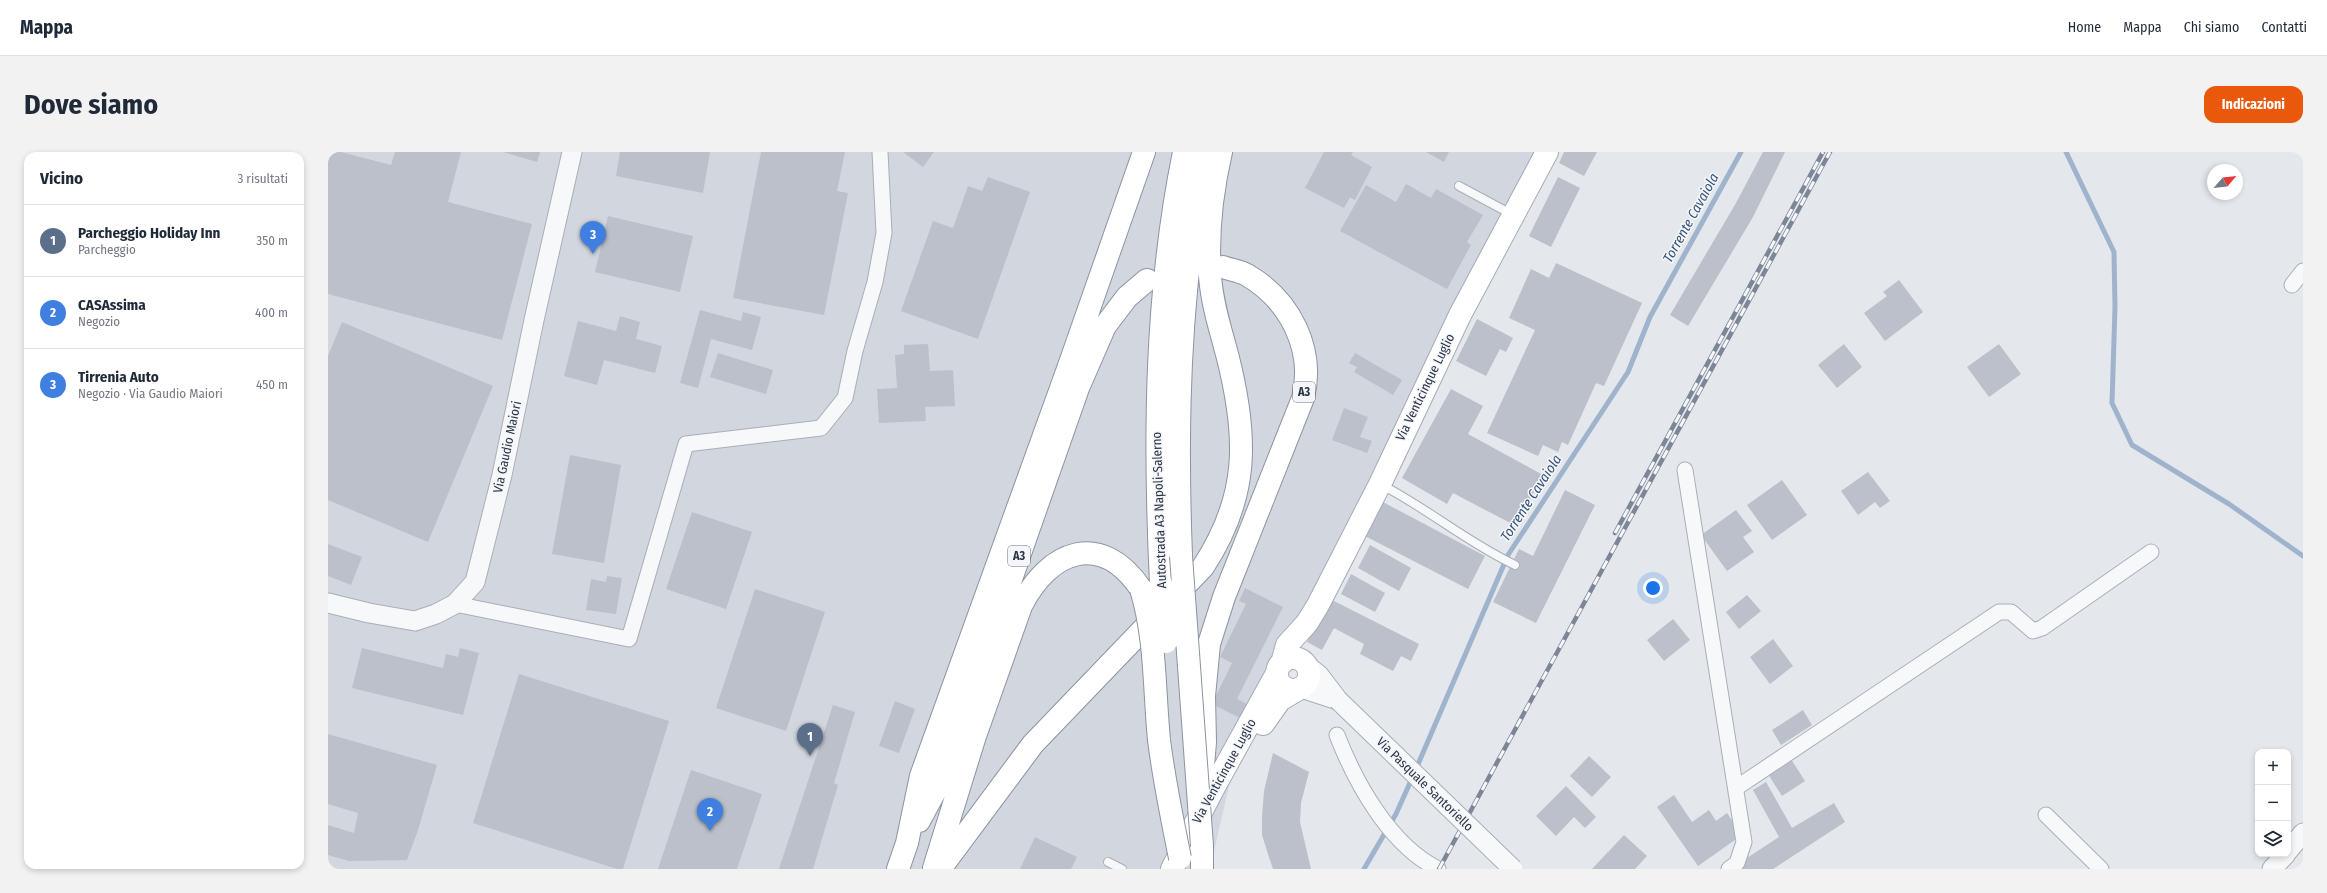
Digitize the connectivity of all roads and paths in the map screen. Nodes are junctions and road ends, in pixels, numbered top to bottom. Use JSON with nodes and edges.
{"nodes":[{"id":1,"x":572,"y":152,"type":"edge"},
{"id":2,"x":880,"y":152,"type":"edge"},
{"id":3,"x":1144,"y":152,"type":"edge"},
{"id":4,"x":1184,"y":152,"type":"edge"},
{"id":5,"x":1206,"y":152,"type":"edge"},
{"id":6,"x":1221,"y":152,"type":"edge"},
{"id":7,"x":1547,"y":152,"type":"edge"},
{"id":8,"x":1459,"y":186,"type":"dead end"},
{"id":9,"x":1513,"y":215,"type":"junction"},
{"id":10,"x":1223,"y":267,"type":"dead end"},
{"id":11,"x":2303,"y":271,"type":"edge"},
{"id":12,"x":1148,"y":280,"type":"dead end"},
{"id":13,"x":2292,"y":285,"type":"dead end"},
{"id":14,"x":1685,"y":470,"type":"dead end"},
{"id":15,"x":1380,"y":484,"type":"junction"},
{"id":16,"x":2150,"y":552,"type":"dead end"},
{"id":17,"x":1515,"y":565,"type":"dead end"},
{"id":18,"x":1151,"y":586,"type":"junction"},
{"id":19,"x":328,"y":603,"type":"edge"},
{"id":20,"x":455,"y":604,"type":"junction"},
{"id":21,"x":1307,"y":623,"type":"junction"},
{"id":22,"x":1304,"y":664,"type":"junction"},
{"id":23,"x":1279,"y":668,"type":"junction"},
{"id":24,"x":1299,"y":689,"type":"junction"},
{"id":25,"x":1338,"y":700,"type":"junction"},
{"id":26,"x":1337,"y":735,"type":"dead end"},
{"id":27,"x":1736,"y":788,"type":"junction"},
{"id":28,"x":1199,"y":807,"type":"junction"},
{"id":29,"x":2046,"y":815,"type":"dead end"},
{"id":30,"x":2303,"y":834,"type":"edge"},
{"id":31,"x":907,"y":843,"type":"junction"},
{"id":32,"x":2291,"y":848,"type":"edge"},
{"id":33,"x":2283,"y":857,"type":"edge"},
{"id":34,"x":1108,"y":862,"type":"dead end"},
{"id":35,"x":1180,"y":866,"type":"edge"},
{"id":36,"x":898,"y":869,"type":"edge"},
{"id":37,"x":933,"y":869,"type":"edge"},
{"id":38,"x":940,"y":869,"type":"edge"},
{"id":39,"x":1122,"y":869,"type":"edge"},
{"id":40,"x":1202,"y":869,"type":"edge"},
{"id":41,"x":1438,"y":869,"type":"edge"},
{"id":42,"x":1513,"y":869,"type":"edge"},
{"id":43,"x":1729,"y":869,"type":"edge"},
{"id":44,"x":2101,"y":869,"type":"edge"},
{"id":45,"x":2272,"y":869,"type":"edge"}],
"edges":[{"from":1,"to":20,"type":"street","name":"Via Gaudio Maiori"},
{"from":2,"to":20,"type":"street"},
{"from":3,"to":31,"type":"main road"},
{"from":4,"to":18,"type":"main road","name":"Autostrada A3 Napoli-Salerno"},
{"from":5,"to":28,"type":"main road","name":"Autostrada A3 Napoli-Salerno","number":"A3","bridge":true},
{"from":6,"to":38,"type":"main road"},
{"from":7,"to":9,"type":"main road","name":"Via Venticinque Luglio"},
{"from":8,"to":9,"type":"lane"},
{"from":9,"to":15,"type":"main road","name":"Via Venticinque Luglio"},
{"from":10,"to":28,"type":"main road","number":"A3","bridge":true},
{"from":11,"to":13,"type":"street"},
{"from":12,"to":31,"type":"main road","number":"A3"},
{"from":14,"to":27,"type":"street"},
{"from":15,"to":17,"type":"lane"},
{"from":15,"to":21,"type":"main road","name":"Via Venticinque Luglio"},
{"from":16,"to":27,"type":"street"},
{"from":18,"to":35,"type":"main road","bridge":true},
{"from":18,"to":37,"type":"main road"},
{"from":19,"to":20,"type":"street","name":"Via Gaudio Maiori"},
{"from":21,"to":22,"type":"main road","name":"Via Venticinque Luglio"},
{"from":21,"to":23,"type":"main road","name":"Via Venticinque Luglio"},
{"from":22,"to":23,"type":"main road"},
{"from":22,"to":24,"type":"main road","name":"Via Venticinque Luglio"},
{"from":22,"to":25,"type":"street","name":"Via Pasquale Santoriello"},
{"from":23,"to":24,"type":"main road"},
{"from":23,"to":35,"type":"main road","name":"Via Venticinque Luglio"},
{"from":24,"to":25,"type":"street","name":"Via Pasquale Santoriello"},
{"from":24,"to":35,"type":"main road","name":"Via Venticinque Luglio"},
{"from":25,"to":42,"type":"street","name":"Via Pasquale Santoriello","bridge":true},
{"from":26,"to":41,"type":"street"},
{"from":27,"to":43,"type":"street"},
{"from":28,"to":40,"type":"main road","name":"Autostrada A3 Napoli-Salerno","number":"A3","bridge":true},
{"from":29,"to":44,"type":"street"},
{"from":30,"to":32,"type":"street"},
{"from":31,"to":36,"type":"main road"},
{"from":33,"to":45,"type":"street"},
{"from":34,"to":39,"type":"lane"}]}
